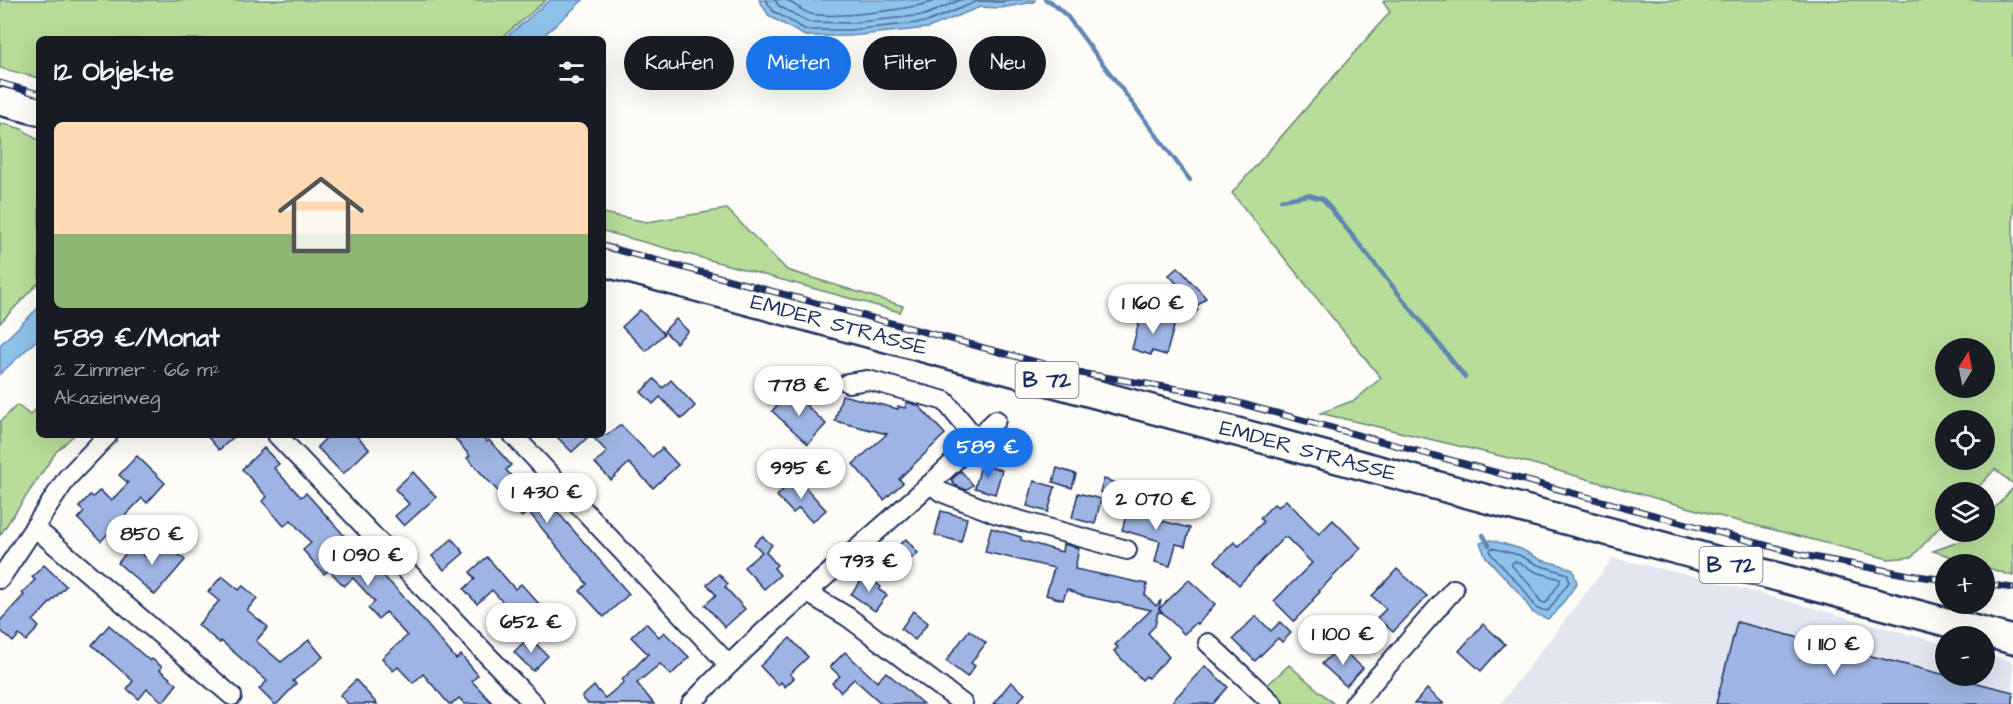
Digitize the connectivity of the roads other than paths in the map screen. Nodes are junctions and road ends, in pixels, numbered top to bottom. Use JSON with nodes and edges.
{"nodes":[{"id":1,"x":0,"y":101,"type":"edge"},
{"id":2,"x":36,"y":110,"type":"edge"},
{"id":3,"x":606,"y":263,"type":"edge"},
{"id":4,"x":848,"y":383,"type":"dead end"},
{"id":5,"x":996,"y":420,"type":"dead end"},
{"id":6,"x":105,"y":438,"type":"edge"},
{"id":7,"x":280,"y":438,"type":"edge"},
{"id":8,"x":516,"y":438,"type":"edge"},
{"id":9,"x":976,"y":439,"type":"junction"},
{"id":10,"x":931,"y":484,"type":"junction"},
{"id":11,"x":34,"y":526,"type":"junction"},
{"id":12,"x":1127,"y":550,"type":"dead end"},
{"id":13,"x":0,"y":579,"type":"edge"},
{"id":14,"x":1454,"y":589,"type":"dead end"},
{"id":15,"x":806,"y":592,"type":"junction"},
{"id":16,"x":2013,"y":640,"type":"edge"},
{"id":17,"x":1208,"y":643,"type":"dead end"},
{"id":18,"x":728,"y":664,"type":"junction"},
{"id":19,"x":232,"y":696,"type":"dead end"},
{"id":20,"x":534,"y":704,"type":"edge"},
{"id":21,"x":691,"y":704,"type":"edge"},
{"id":22,"x":963,"y":704,"type":"edge"},
{"id":23,"x":1273,"y":704,"type":"edge"},
{"id":24,"x":1354,"y":704,"type":"edge"}],
"edges":[{"from":1,"to":2,"type":"main road"},
{"from":3,"to":16,"type":"main road","name":"EMDER STRASSE","number":"B 72"},
{"from":4,"to":9,"type":"street"},
{"from":5,"to":9,"type":"street"},
{"from":6,"to":11,"type":"street"},
{"from":7,"to":20,"type":"street"},
{"from":8,"to":18,"type":"street"},
{"from":9,"to":10,"type":"street"},
{"from":10,"to":12,"type":"street"},
{"from":10,"to":15,"type":"street"},
{"from":11,"to":13,"type":"street"},
{"from":11,"to":19,"type":"street"},
{"from":14,"to":24,"type":"street"},
{"from":15,"to":18,"type":"street"},
{"from":15,"to":22,"type":"street"},
{"from":17,"to":23,"type":"street"},
{"from":18,"to":21,"type":"street"}]}
